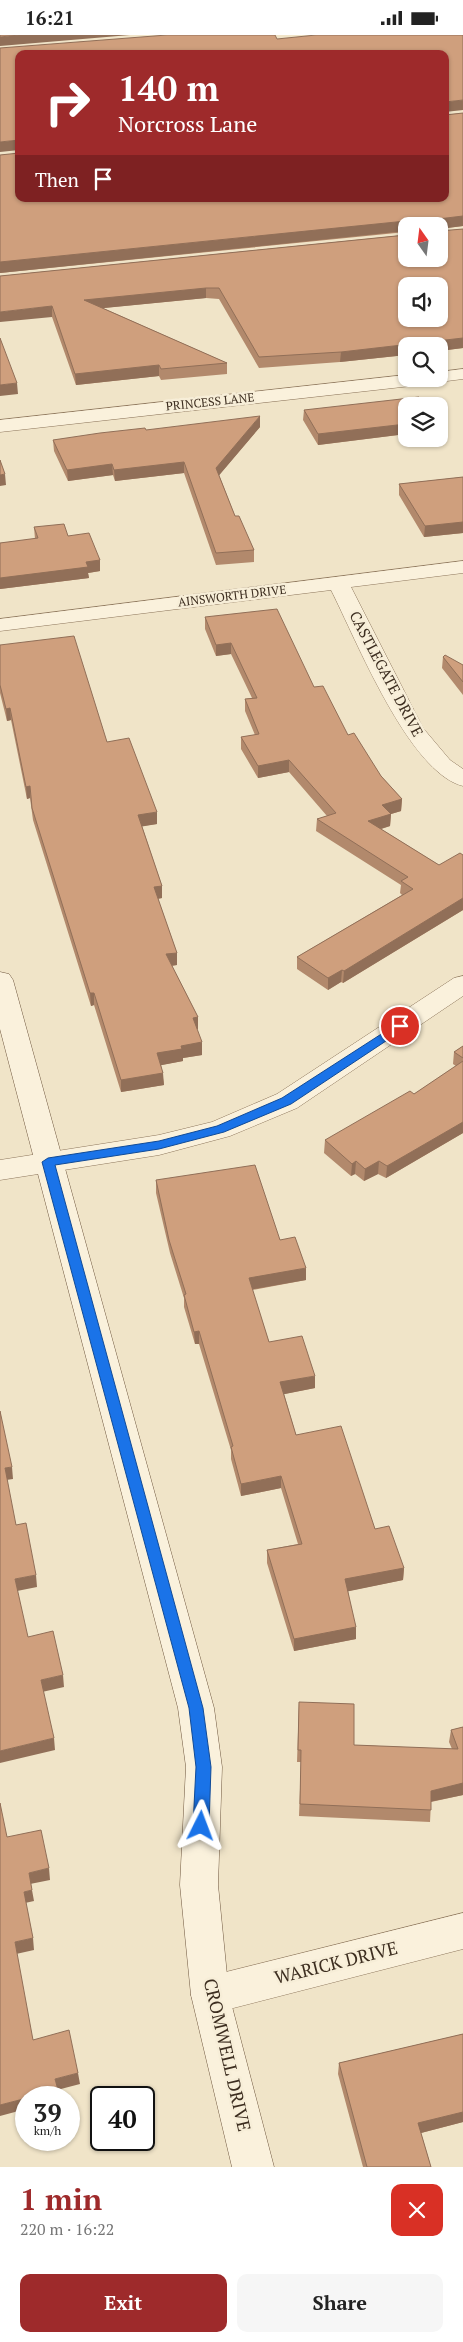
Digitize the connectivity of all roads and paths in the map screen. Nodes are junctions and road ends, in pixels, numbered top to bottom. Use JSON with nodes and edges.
{"nodes":[{"id":1,"x":463,"y":374,"type":"edge"},
{"id":2,"x":448,"y":376,"type":"edge"},
{"id":3,"x":398,"y":381,"type":"edge"},
{"id":4,"x":0,"y":426,"type":"edge"},
{"id":5,"x":463,"y":567,"type":"edge"},
{"id":6,"x":338,"y":583,"type":"junction"},
{"id":7,"x":0,"y":625,"type":"edge"},
{"id":8,"x":463,"y":779,"type":"edge"},
{"id":9,"x":0,"y":980,"type":"edge"},
{"id":10,"x":463,"y":984,"type":"edge"},
{"id":11,"x":48,"y":1162,"type":"junction"},
{"id":12,"x":0,"y":1170,"type":"edge"},
{"id":13,"x":463,"y":1931,"type":"edge"},
{"id":14,"x":210,"y":1995,"type":"junction"},
{"id":15,"x":253,"y":2167,"type":"edge"}],
"edges":[{"from":1,"to":2,"type":"street"},
{"from":3,"to":4,"type":"street","name":"PRINCESS LANE"},
{"from":5,"to":6,"type":"street","name":"AINSWORTH DRIVE"},
{"from":6,"to":7,"type":"street","name":"AINSWORTH DRIVE"},
{"from":6,"to":8,"type":"street","name":"CASTLEGATE DRIVE"},
{"from":9,"to":11,"type":"street","name":"CROMWELL DRIVE"},
{"from":10,"to":11,"type":"street"},
{"from":11,"to":12,"type":"street"},
{"from":11,"to":14,"type":"street","name":"CROMWELL DRIVE"},
{"from":13,"to":14,"type":"street","name":"WARICK DRIVE"},
{"from":14,"to":15,"type":"street","name":"CROMWELL DRIVE"}]}
